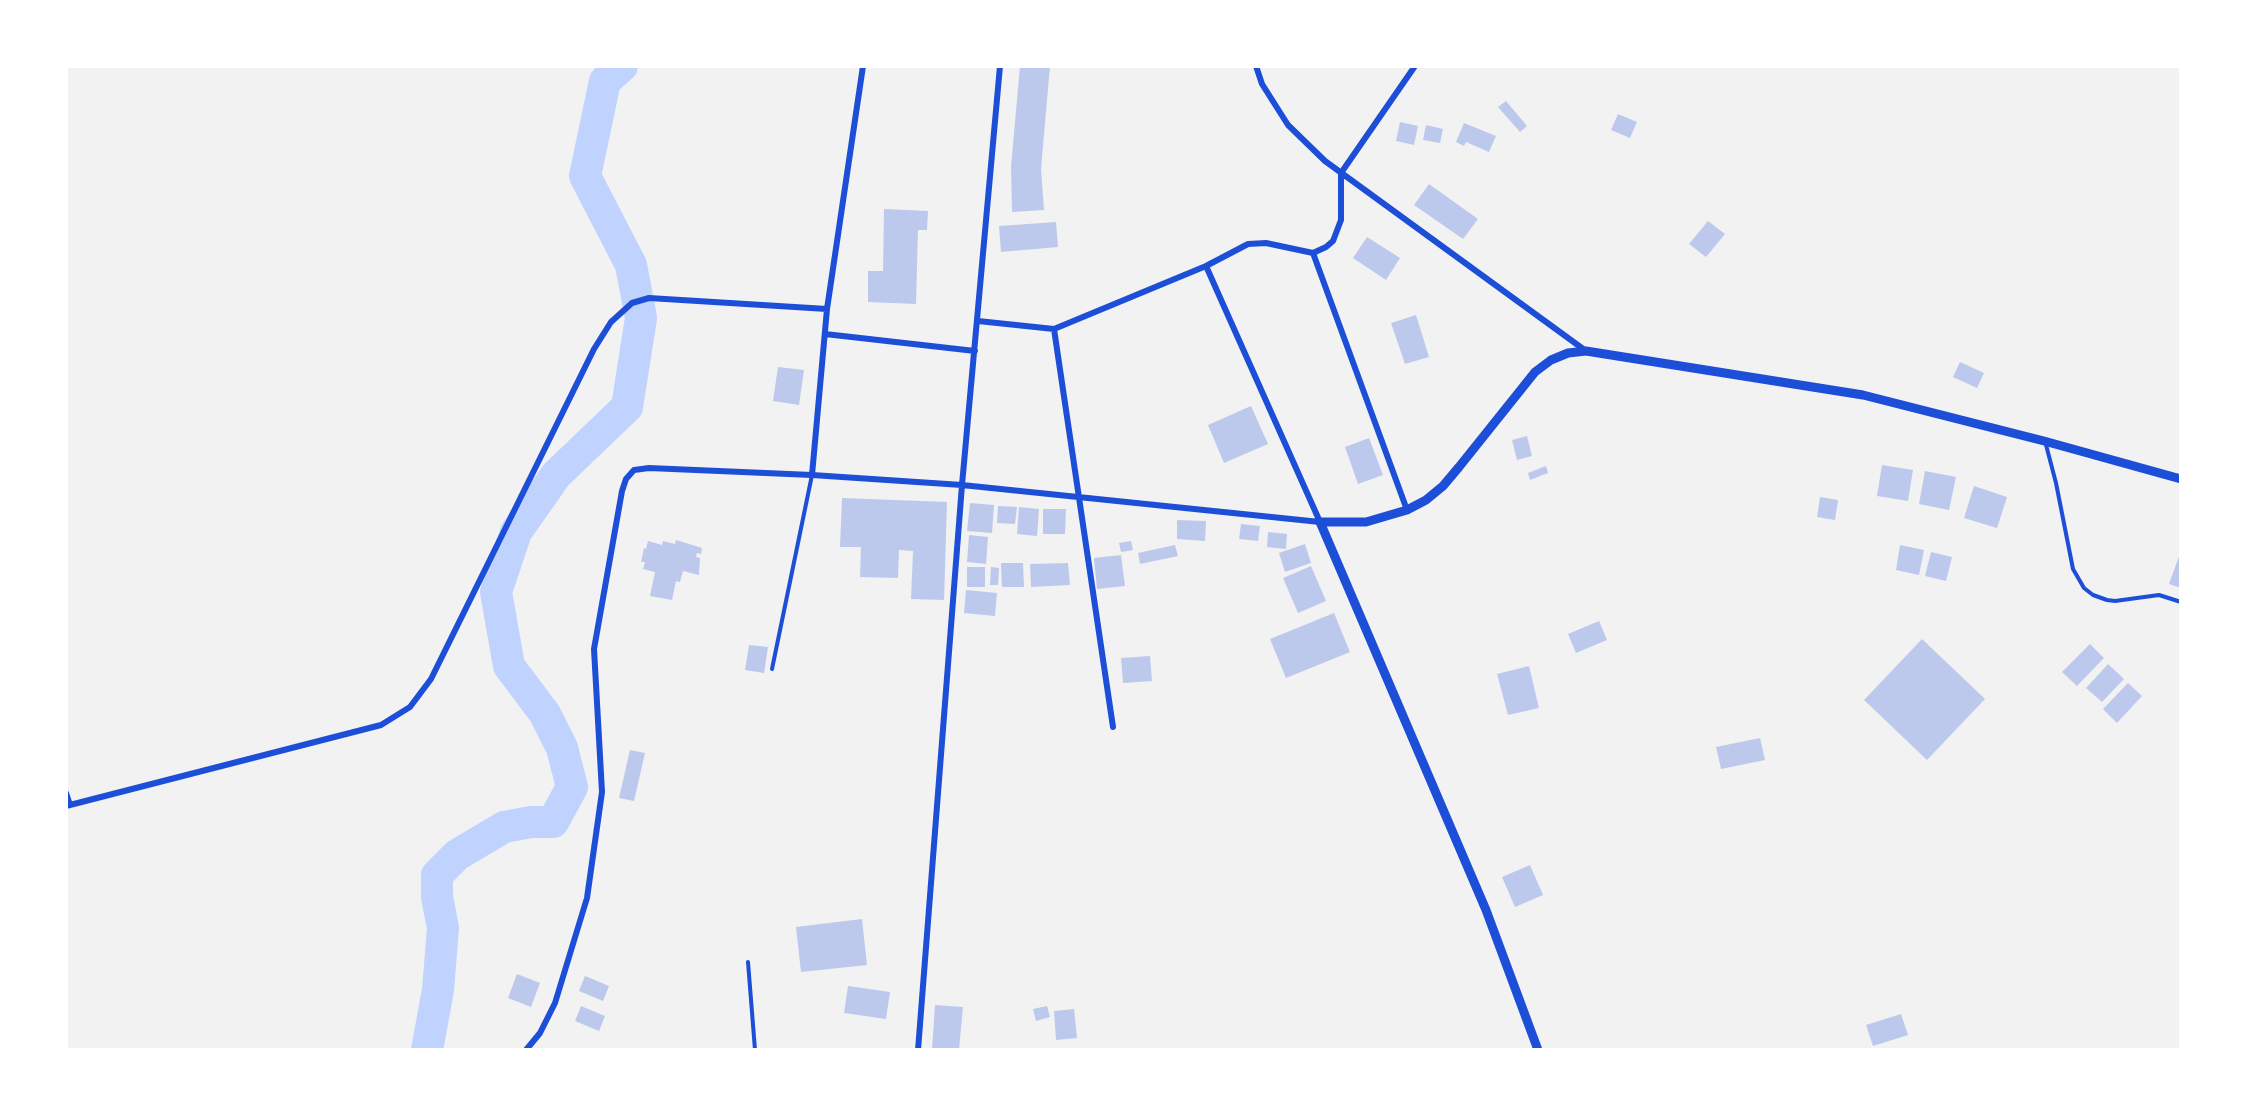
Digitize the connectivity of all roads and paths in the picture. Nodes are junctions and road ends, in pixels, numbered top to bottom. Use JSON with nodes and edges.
{"nodes":[{"id":1,"x":863,"y":66,"type":"edge"},
{"id":2,"x":1000,"y":66,"type":"edge"},
{"id":3,"x":1256,"y":66,"type":"edge"},
{"id":4,"x":1415,"y":66,"type":"edge"},
{"id":5,"x":1341,"y":173,"type":"junction"},
{"id":6,"x":1313,"y":253,"type":"junction"},
{"id":7,"x":1206,"y":266,"type":"junction"},
{"id":8,"x":827,"y":309,"type":"junction"},
{"id":9,"x":978,"y":321,"type":"junction"},
{"id":10,"x":1053,"y":329,"type":"junction"},
{"id":11,"x":825,"y":334,"type":"junction"},
{"id":12,"x":975,"y":351,"type":"junction"},
{"id":13,"x":1586,"y":351,"type":"junction"},
{"id":14,"x":2044,"y":441,"type":"junction"},
{"id":15,"x":812,"y":474,"type":"junction"},
{"id":16,"x":2181,"y":479,"type":"edge"},
{"id":17,"x":962,"y":485,"type":"junction"},
{"id":18,"x":1079,"y":497,"type":"junction"},
{"id":19,"x":1407,"y":510,"type":"junction"},
{"id":20,"x":1320,"y":522,"type":"junction"},
{"id":21,"x":2181,"y":602,"type":"edge"},
{"id":22,"x":772,"y":669,"type":"dead end"},
{"id":23,"x":1113,"y":727,"type":"dead end"},
{"id":24,"x":66,"y":794,"type":"edge"},
{"id":25,"x":68,"y":806,"type":"edge"},
{"id":26,"x":748,"y":962,"type":"dead end"},
{"id":27,"x":526,"y":1050,"type":"edge"},
{"id":28,"x":755,"y":1050,"type":"edge"},
{"id":29,"x":918,"y":1050,"type":"edge"},
{"id":30,"x":1538,"y":1050,"type":"edge"}],
"edges":[{"from":1,"to":8,"type":"street"},
{"from":2,"to":9,"type":"street"},
{"from":3,"to":5,"type":"street"},
{"from":4,"to":5,"type":"street"},
{"from":5,"to":6,"type":"street"},
{"from":5,"to":13,"type":"street"},
{"from":6,"to":7,"type":"street"},
{"from":6,"to":19,"type":"street"},
{"from":7,"to":10,"type":"street"},
{"from":7,"to":20,"type":"street"},
{"from":8,"to":11,"type":"street"},
{"from":8,"to":25,"type":"street"},
{"from":9,"to":10,"type":"street"},
{"from":9,"to":12,"type":"street"},
{"from":10,"to":18,"type":"street"},
{"from":11,"to":12,"type":"street"},
{"from":11,"to":15,"type":"street"},
{"from":12,"to":17,"type":"street"},
{"from":13,"to":14,"type":"street"},
{"from":13,"to":19,"type":"street"},
{"from":14,"to":16,"type":"street"},
{"from":14,"to":21,"type":"lane"},
{"from":15,"to":17,"type":"street"},
{"from":15,"to":22,"type":"lane"},
{"from":15,"to":27,"type":"street"},
{"from":17,"to":18,"type":"street"},
{"from":17,"to":29,"type":"street"},
{"from":18,"to":20,"type":"street"},
{"from":18,"to":23,"type":"street"},
{"from":19,"to":20,"type":"street"},
{"from":20,"to":30,"type":"street"},
{"from":24,"to":25,"type":"street"},
{"from":26,"to":28,"type":"lane"}]}
